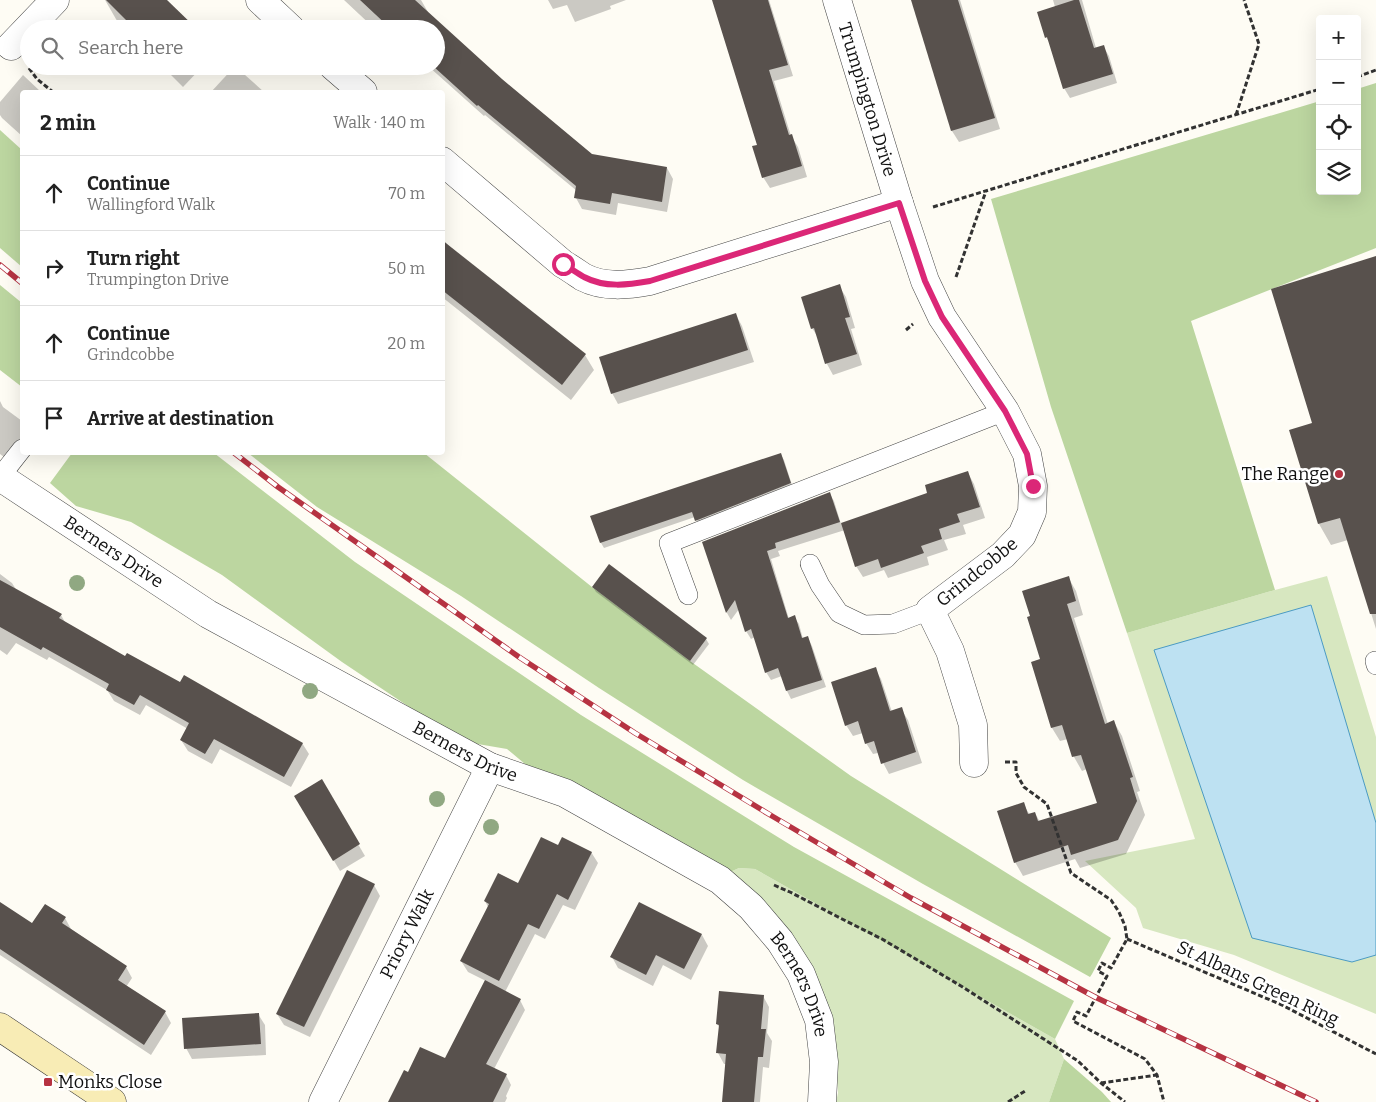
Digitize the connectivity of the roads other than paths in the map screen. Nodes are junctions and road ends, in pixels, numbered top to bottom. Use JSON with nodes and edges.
{"nodes":[{"id":1,"x":55,"y":0,"type":"edge"},
{"id":2,"x":260,"y":0,"type":"edge"},
{"id":3,"x":837,"y":0,"type":"edge"},
{"id":4,"x":36,"y":20,"type":"edge"},
{"id":5,"x":281,"y":20,"type":"edge"},
{"id":6,"x":20,"y":37,"type":"edge"},
{"id":7,"x":11,"y":46,"type":"dead end"},
{"id":8,"x":343,"y":75,"type":"edge"},
{"id":9,"x":361,"y":90,"type":"edge"},
{"id":10,"x":445,"y":165,"type":"edge"},
{"id":11,"x":902,"y":210,"type":"junction"},
{"id":12,"x":1005,"y":411,"type":"junction"},
{"id":13,"x":20,"y":452,"type":"edge"},
{"id":14,"x":0,"y":477,"type":"edge"},
{"id":15,"x":810,"y":564,"type":"dead end"},
{"id":16,"x":688,"y":595,"type":"dead end"},
{"id":17,"x":930,"y":610,"type":"junction"},
{"id":18,"x":974,"y":763,"type":"road end"},
{"id":19,"x":490,"y":767,"type":"junction"},
{"id":20,"x":0,"y":1027,"type":"edge"},
{"id":21,"x":112,"y":1102,"type":"edge"},
{"id":22,"x":323,"y":1102,"type":"edge"},
{"id":23,"x":822,"y":1102,"type":"edge"}],
"edges":[{"from":1,"to":4,"type":"street"},
{"from":2,"to":5,"type":"street"},
{"from":3,"to":11,"type":"street","name":"Trumpington Drive"},
{"from":6,"to":7,"type":"street"},
{"from":8,"to":9,"type":"street"},
{"from":10,"to":11,"type":"street"},
{"from":11,"to":12,"type":"street","name":"Trumpington Drive"},
{"from":12,"to":16,"type":"lane"},
{"from":12,"to":17,"type":"street","name":"Grindcobbe"},
{"from":13,"to":14,"type":"lane"},
{"from":14,"to":19,"type":"street","name":"Berners Drive"},
{"from":15,"to":17,"type":"lane"},
{"from":17,"to":18,"type":"street","name":"Grindcobbe"},
{"from":19,"to":22,"type":"street","name":"Priory Walk"},
{"from":19,"to":23,"type":"street","name":"Berners Drive"},
{"from":20,"to":21,"type":"street"}]}
